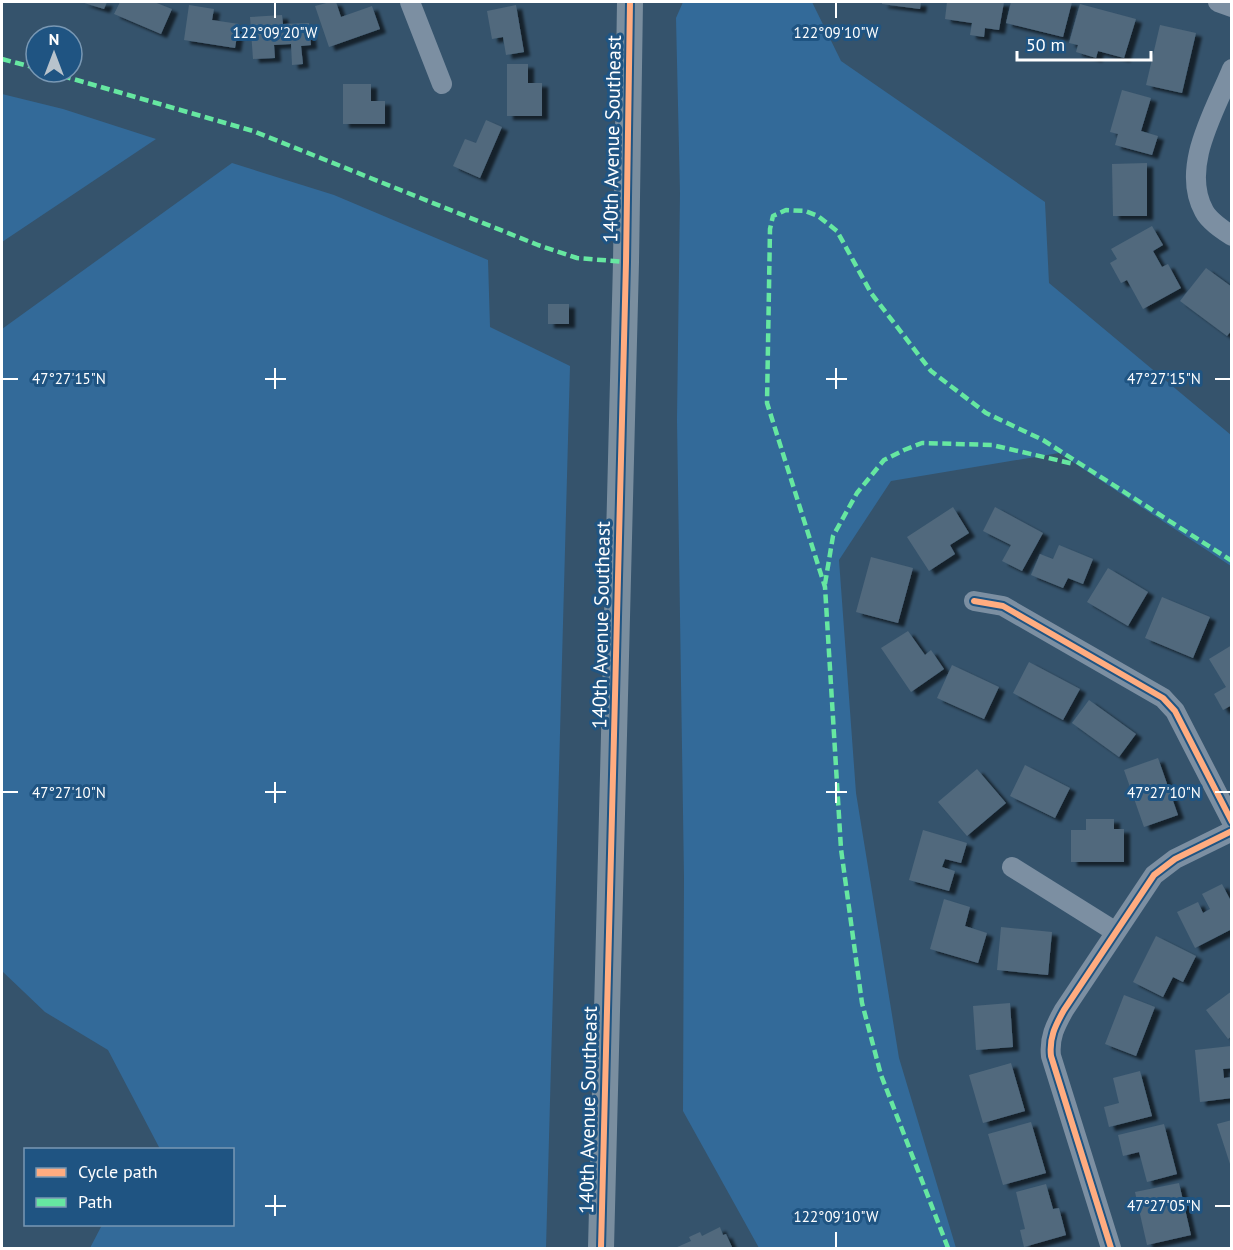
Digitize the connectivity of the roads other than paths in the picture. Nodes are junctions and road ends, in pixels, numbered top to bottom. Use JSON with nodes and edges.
{"nodes":[{"id":1,"x":410,"y":2,"type":"edge"},
{"id":2,"x":630,"y":2,"type":"edge"},
{"id":3,"x":1218,"y":2,"type":"edge"},
{"id":4,"x":1232,"y":7,"type":"edge"},
{"id":5,"x":1232,"y":69,"type":"edge"},
{"id":6,"x":442,"y":84,"type":"dead end"},
{"id":7,"x":1232,"y":236,"type":"edge"},
{"id":8,"x":974,"y":601,"type":"dead end"},
{"id":9,"x":1232,"y":822,"type":"edge"},
{"id":10,"x":1232,"y":831,"type":"edge"},
{"id":11,"x":1012,"y":867,"type":"dead end"},
{"id":12,"x":1116,"y":932,"type":"junction"},
{"id":13,"x":601,"y":1248,"type":"edge"},
{"id":14,"x":1111,"y":1248,"type":"edge"}],
"edges":[{"from":1,"to":6,"type":"street"},
{"from":2,"to":13,"type":"main road","name":"140th Avenue Southeast"},
{"from":3,"to":4,"type":"street"},
{"from":5,"to":7,"type":"street"},
{"from":8,"to":9,"type":"street"},
{"from":10,"to":12,"type":"street"},
{"from":11,"to":12,"type":"street"},
{"from":12,"to":14,"type":"street"}]}
